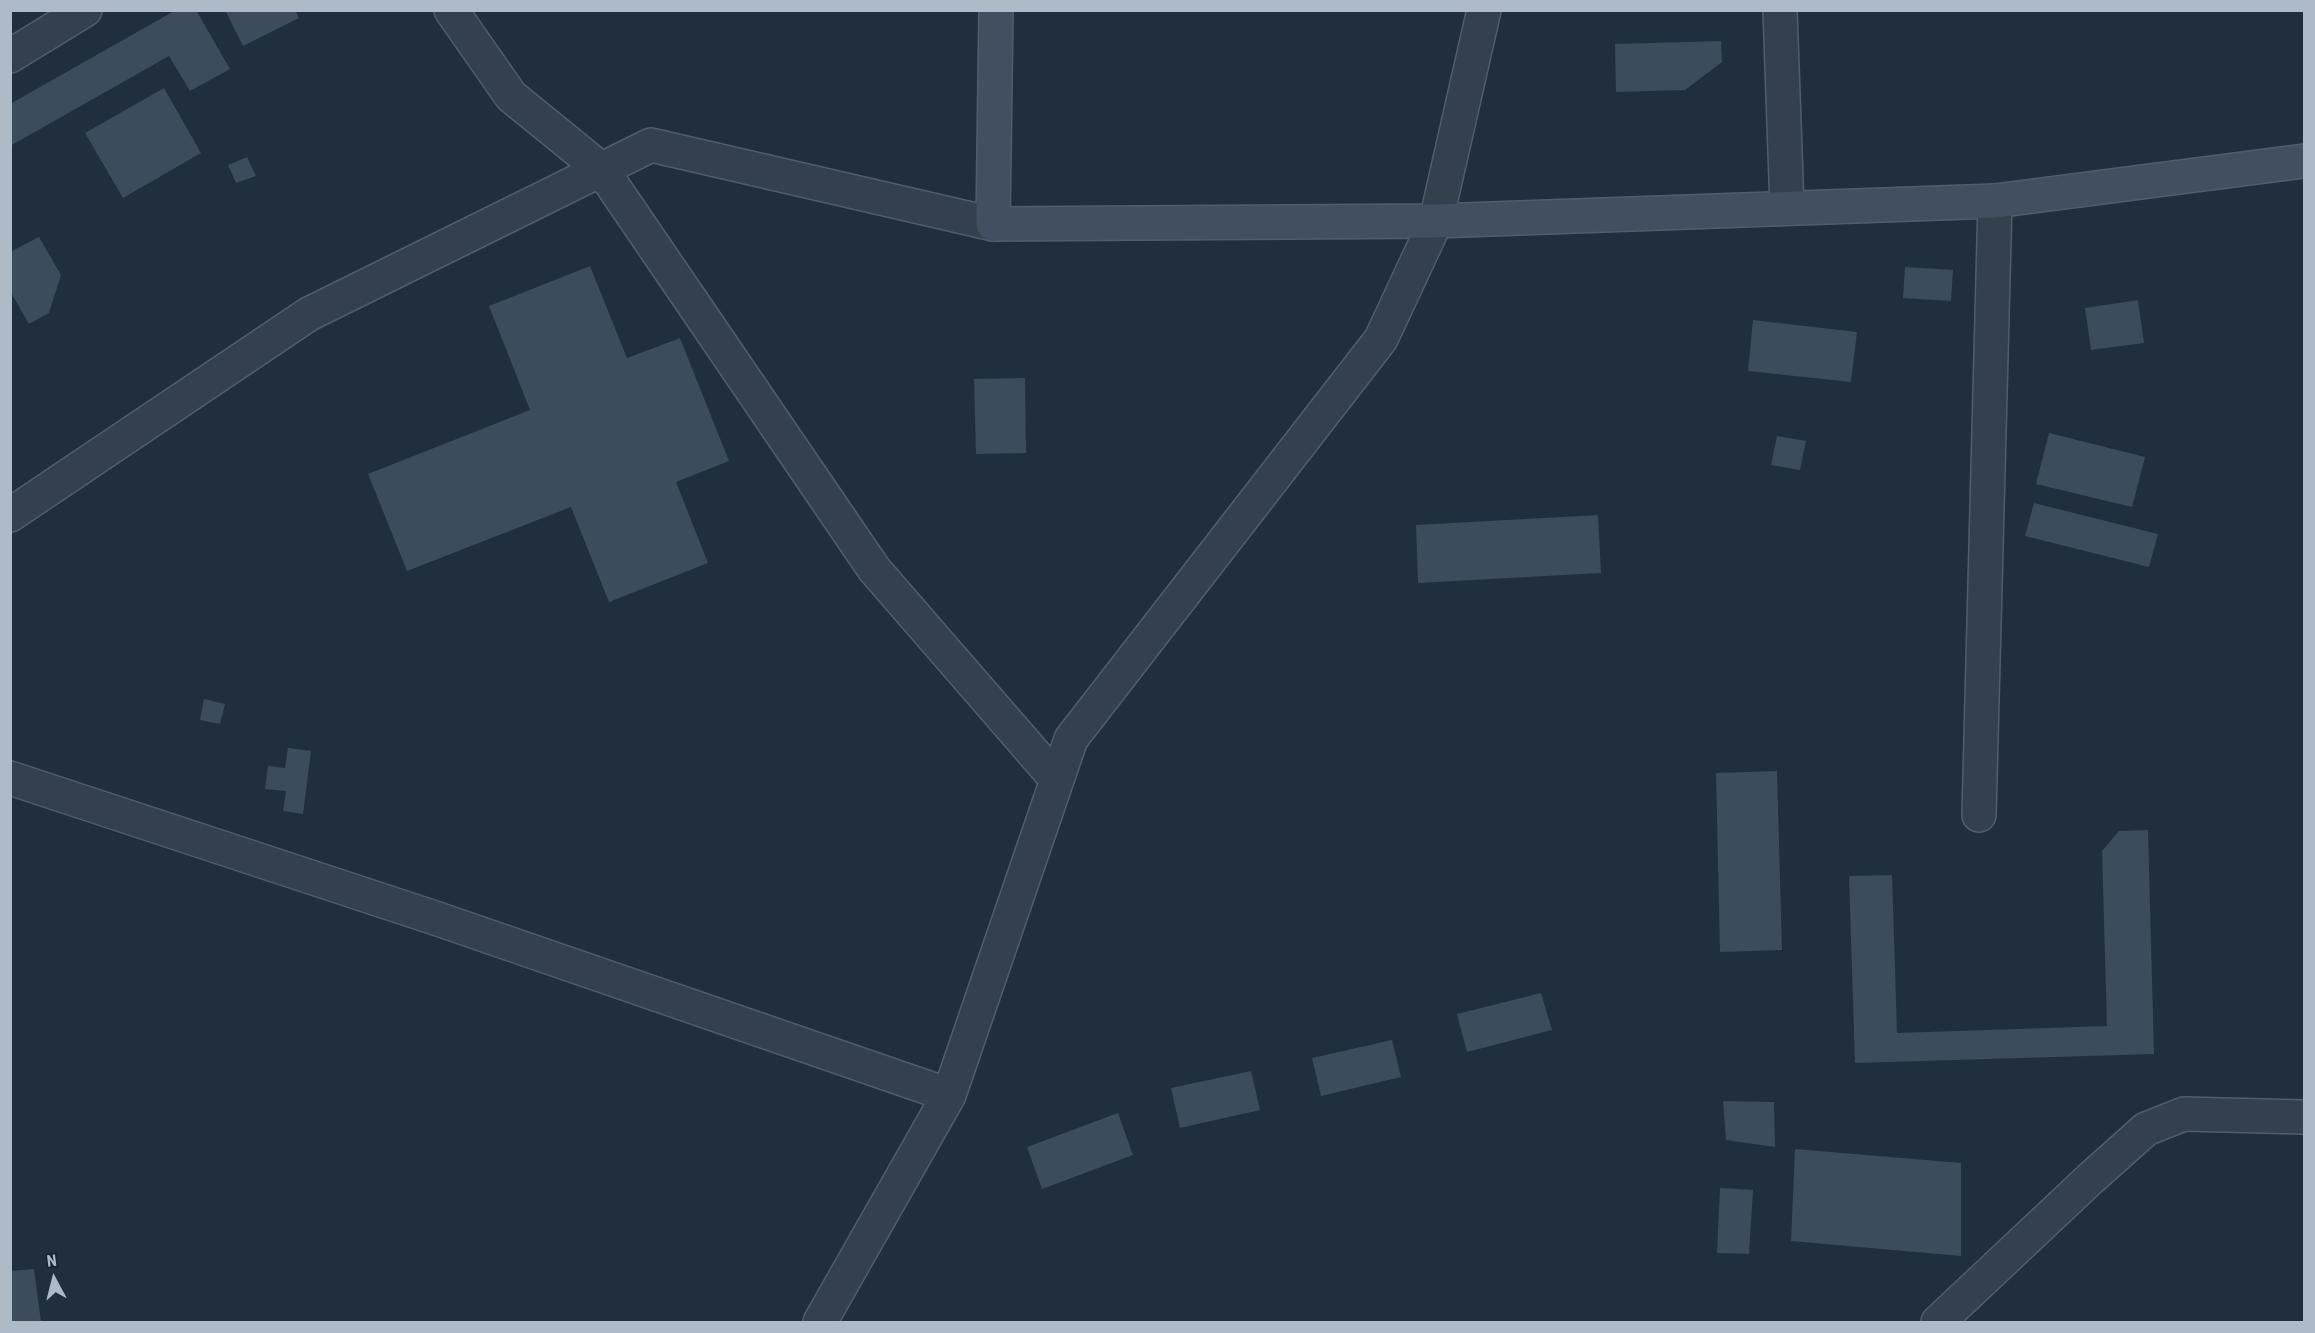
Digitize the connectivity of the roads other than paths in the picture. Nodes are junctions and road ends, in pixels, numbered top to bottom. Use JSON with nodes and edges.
{"nodes":[{"id":1,"x":85,"y":10,"type":"edge"},
{"id":2,"x":451,"y":10,"type":"edge"},
{"id":3,"x":996,"y":10,"type":"edge"},
{"id":4,"x":1484,"y":10,"type":"edge"},
{"id":5,"x":1780,"y":10,"type":"edge"},
{"id":6,"x":10,"y":56,"type":"edge"},
{"id":7,"x":2304,"y":160,"type":"edge"},
{"id":8,"x":602,"y":170,"type":"junction"},
{"id":9,"x":1995,"y":201,"type":"junction"},
{"id":10,"x":1786,"y":208,"type":"junction"},
{"id":11,"x":1436,"y":221,"type":"junction"},
{"id":12,"x":993,"y":224,"type":"junction"},
{"id":13,"x":10,"y":515,"type":"edge"},
{"id":14,"x":10,"y":778,"type":"edge"},
{"id":15,"x":1057,"y":780,"type":"junction"},
{"id":16,"x":1979,"y":815,"type":"dead end"},
{"id":17,"x":949,"y":1095,"type":"junction"},
{"id":18,"x":2304,"y":1117,"type":"edge"},
{"id":19,"x":820,"y":1323,"type":"edge"},
{"id":20,"x":1938,"y":1323,"type":"edge"}],
"edges":[{"from":1,"to":6,"type":"street"},
{"from":2,"to":8,"type":"street"},
{"from":3,"to":12,"type":"main road"},
{"from":4,"to":11,"type":"street"},
{"from":5,"to":10,"type":"street"},
{"from":7,"to":9,"type":"main road"},
{"from":8,"to":12,"type":"street"},
{"from":8,"to":13,"type":"street"},
{"from":8,"to":15,"type":"street"},
{"from":9,"to":10,"type":"main road"},
{"from":9,"to":16,"type":"street"},
{"from":10,"to":11,"type":"main road"},
{"from":11,"to":12,"type":"main road"},
{"from":11,"to":15,"type":"street"},
{"from":14,"to":17,"type":"street"},
{"from":15,"to":17,"type":"street"},
{"from":17,"to":19,"type":"street"},
{"from":18,"to":20,"type":"street"}]}
